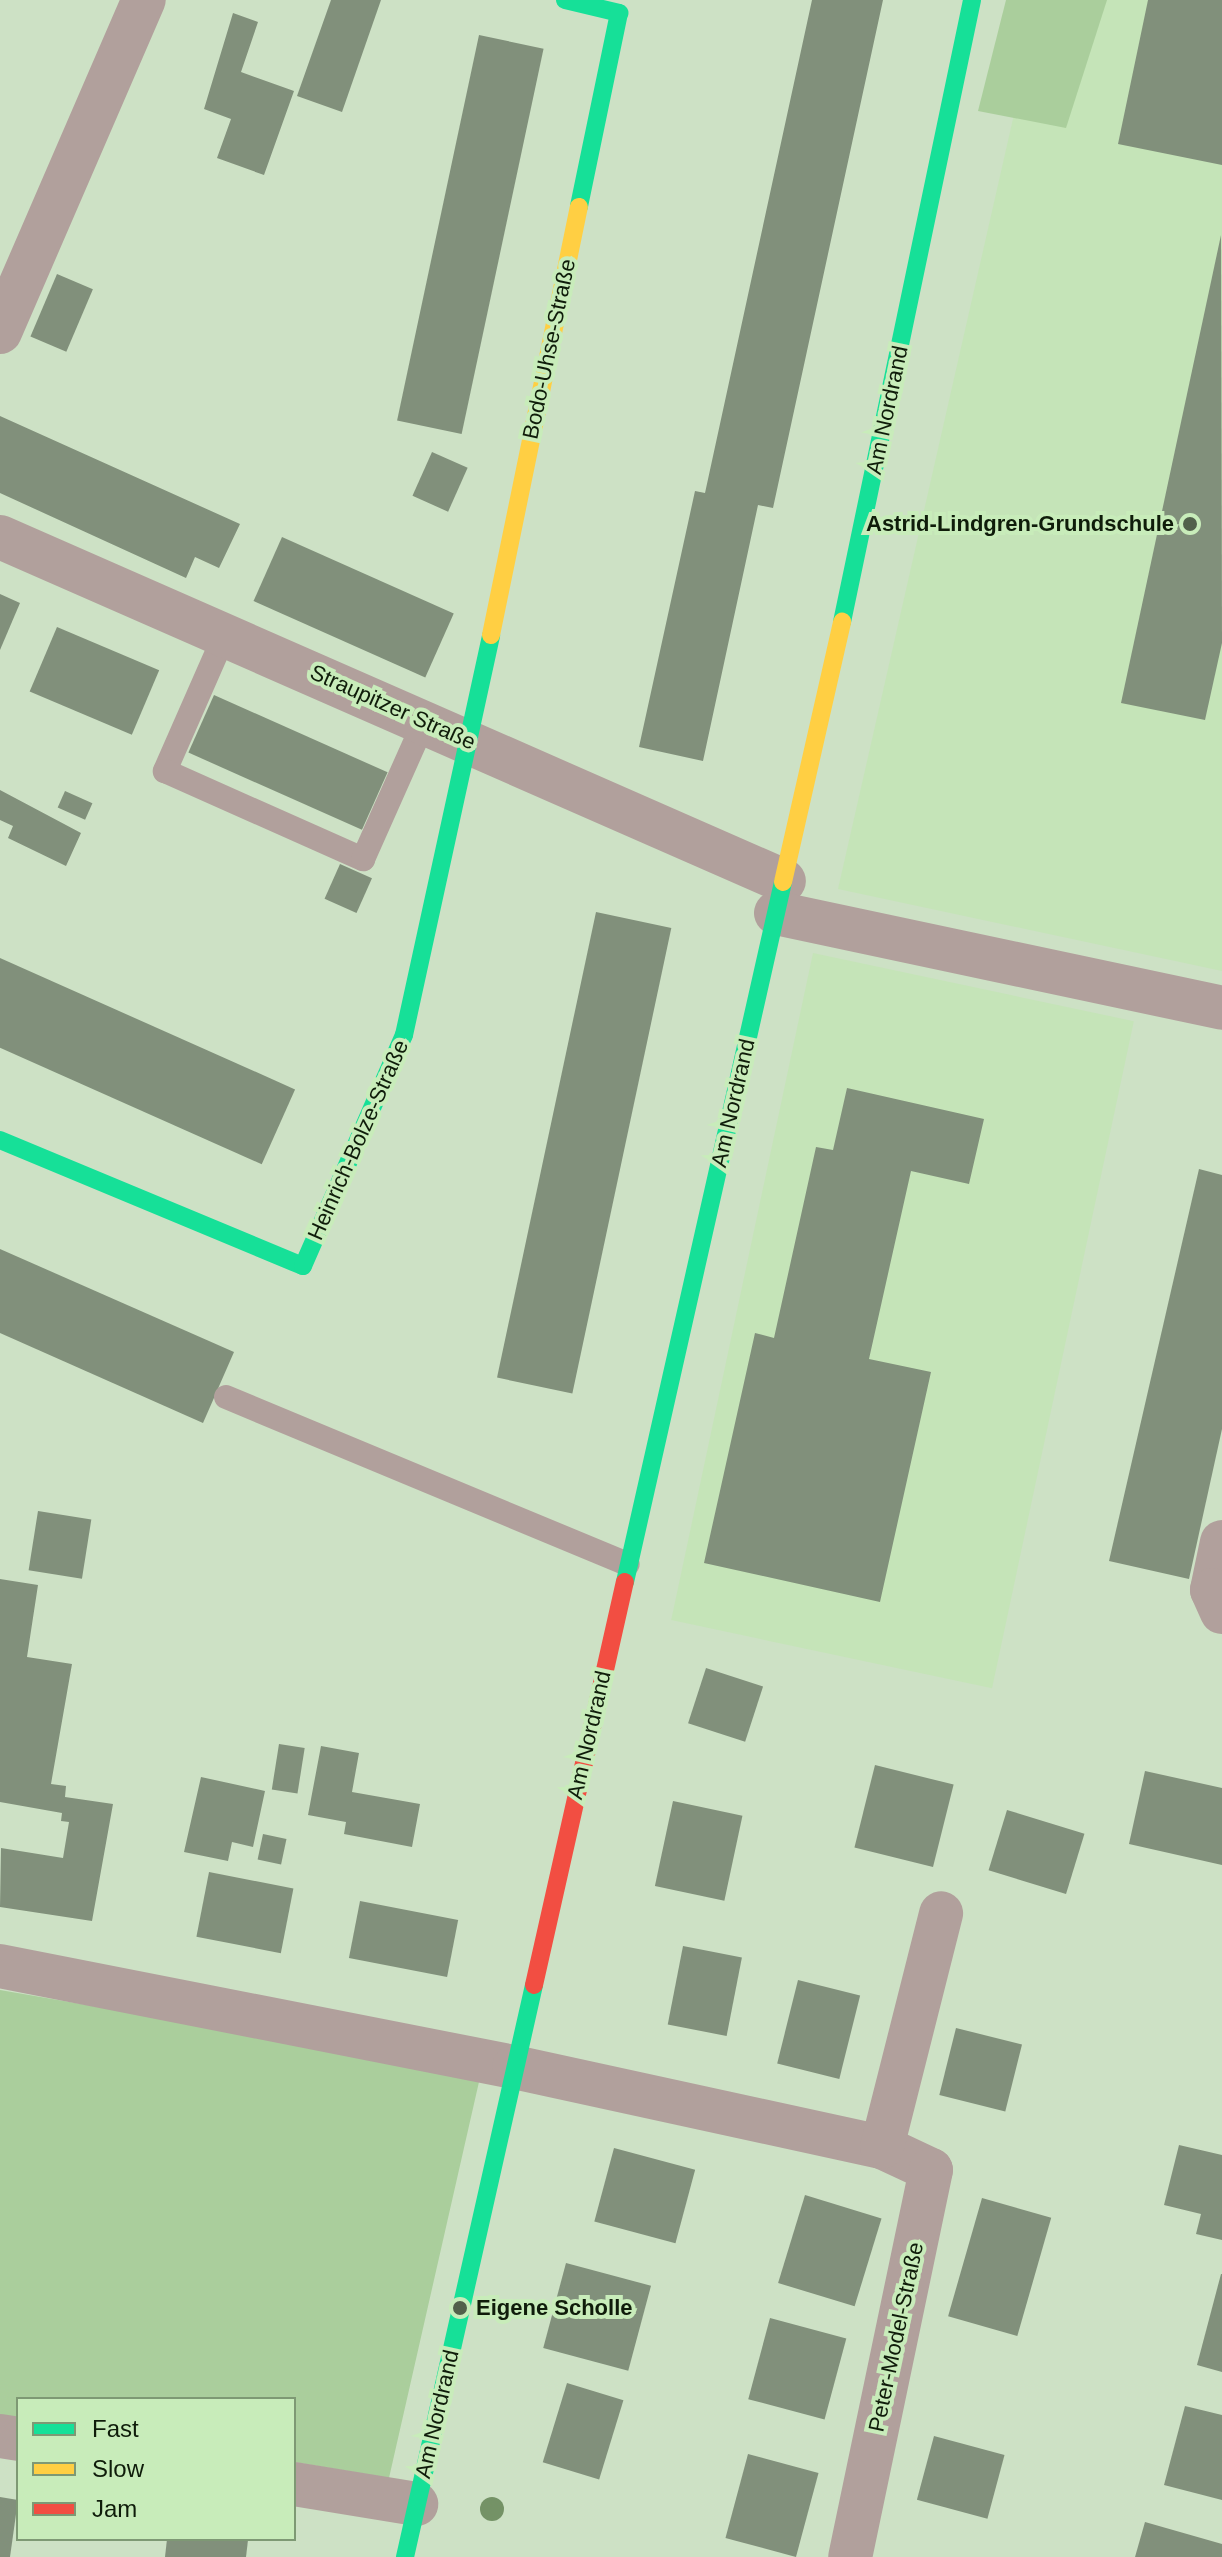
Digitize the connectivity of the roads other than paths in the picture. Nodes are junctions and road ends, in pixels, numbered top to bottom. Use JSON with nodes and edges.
{"nodes":[{"id":1,"x":144,"y":0,"type":"edge"},
{"id":2,"x":565,"y":0,"type":"edge"},
{"id":3,"x":972,"y":0,"type":"edge"},
{"id":4,"x":0,"y":332,"type":"edge"},
{"id":5,"x":0,"y":537,"type":"edge"},
{"id":6,"x":225,"y":634,"type":"junction"},
{"id":7,"x":425,"y":720,"type":"junction"},
{"id":8,"x":468,"y":739,"type":"junction"},
{"id":9,"x":780,"y":897,"type":"junction"},
{"id":10,"x":1222,"y":1008,"type":"edge"},
{"id":11,"x":0,"y":1140,"type":"edge"},
{"id":12,"x":226,"y":1397,"type":"dead end"},
{"id":13,"x":1222,"y":1542,"type":"edge"},
{"id":14,"x":628,"y":1564,"type":"junction"},
{"id":15,"x":1222,"y":1612,"type":"edge"},
{"id":16,"x":941,"y":1913,"type":"dead end"},
{"id":17,"x":0,"y":1966,"type":"edge"},
{"id":18,"x":514,"y":2067,"type":"junction"},
{"id":19,"x":882,"y":2147,"type":"junction"},
{"id":20,"x":296,"y":2484,"type":"edge"},
{"id":21,"x":416,"y":2504,"type":"junction"},
{"id":22,"x":405,"y":2557,"type":"edge"},
{"id":23,"x":850,"y":2557,"type":"edge"}],
"edges":[{"from":1,"to":4,"type":"street"},
{"from":2,"to":8,"type":"street","name":"Bodo-Uhse-Straße"},
{"from":3,"to":9,"type":"street","name":"Am Nordrand"},
{"from":5,"to":6,"type":"street","name":"Straupitzer Straße"},
{"from":6,"to":7,"type":"street","name":"Straupitzer Straße"},
{"from":6,"to":7,"type":"lane"},
{"from":7,"to":8,"type":"street","name":"Straupitzer Straße"},
{"from":8,"to":9,"type":"street","name":"Straupitzer Straße"},
{"from":8,"to":11,"type":"street","name":"Heinrich-Bolze-Straße"},
{"from":9,"to":10,"type":"street"},
{"from":9,"to":14,"type":"street","name":"Am Nordrand"},
{"from":12,"to":14,"type":"lane"},
{"from":13,"to":15,"type":"street"},
{"from":14,"to":18,"type":"street","name":"Am Nordrand"},
{"from":16,"to":19,"type":"street"},
{"from":17,"to":18,"type":"street"},
{"from":18,"to":19,"type":"street","name":"Peter-Model-Straße"},
{"from":18,"to":21,"type":"street","name":"Am Nordrand"},
{"from":19,"to":23,"type":"street","name":"Peter-Model-Straße"},
{"from":20,"to":21,"type":"street"},
{"from":21,"to":22,"type":"street","name":"Am Nordrand"}]}
